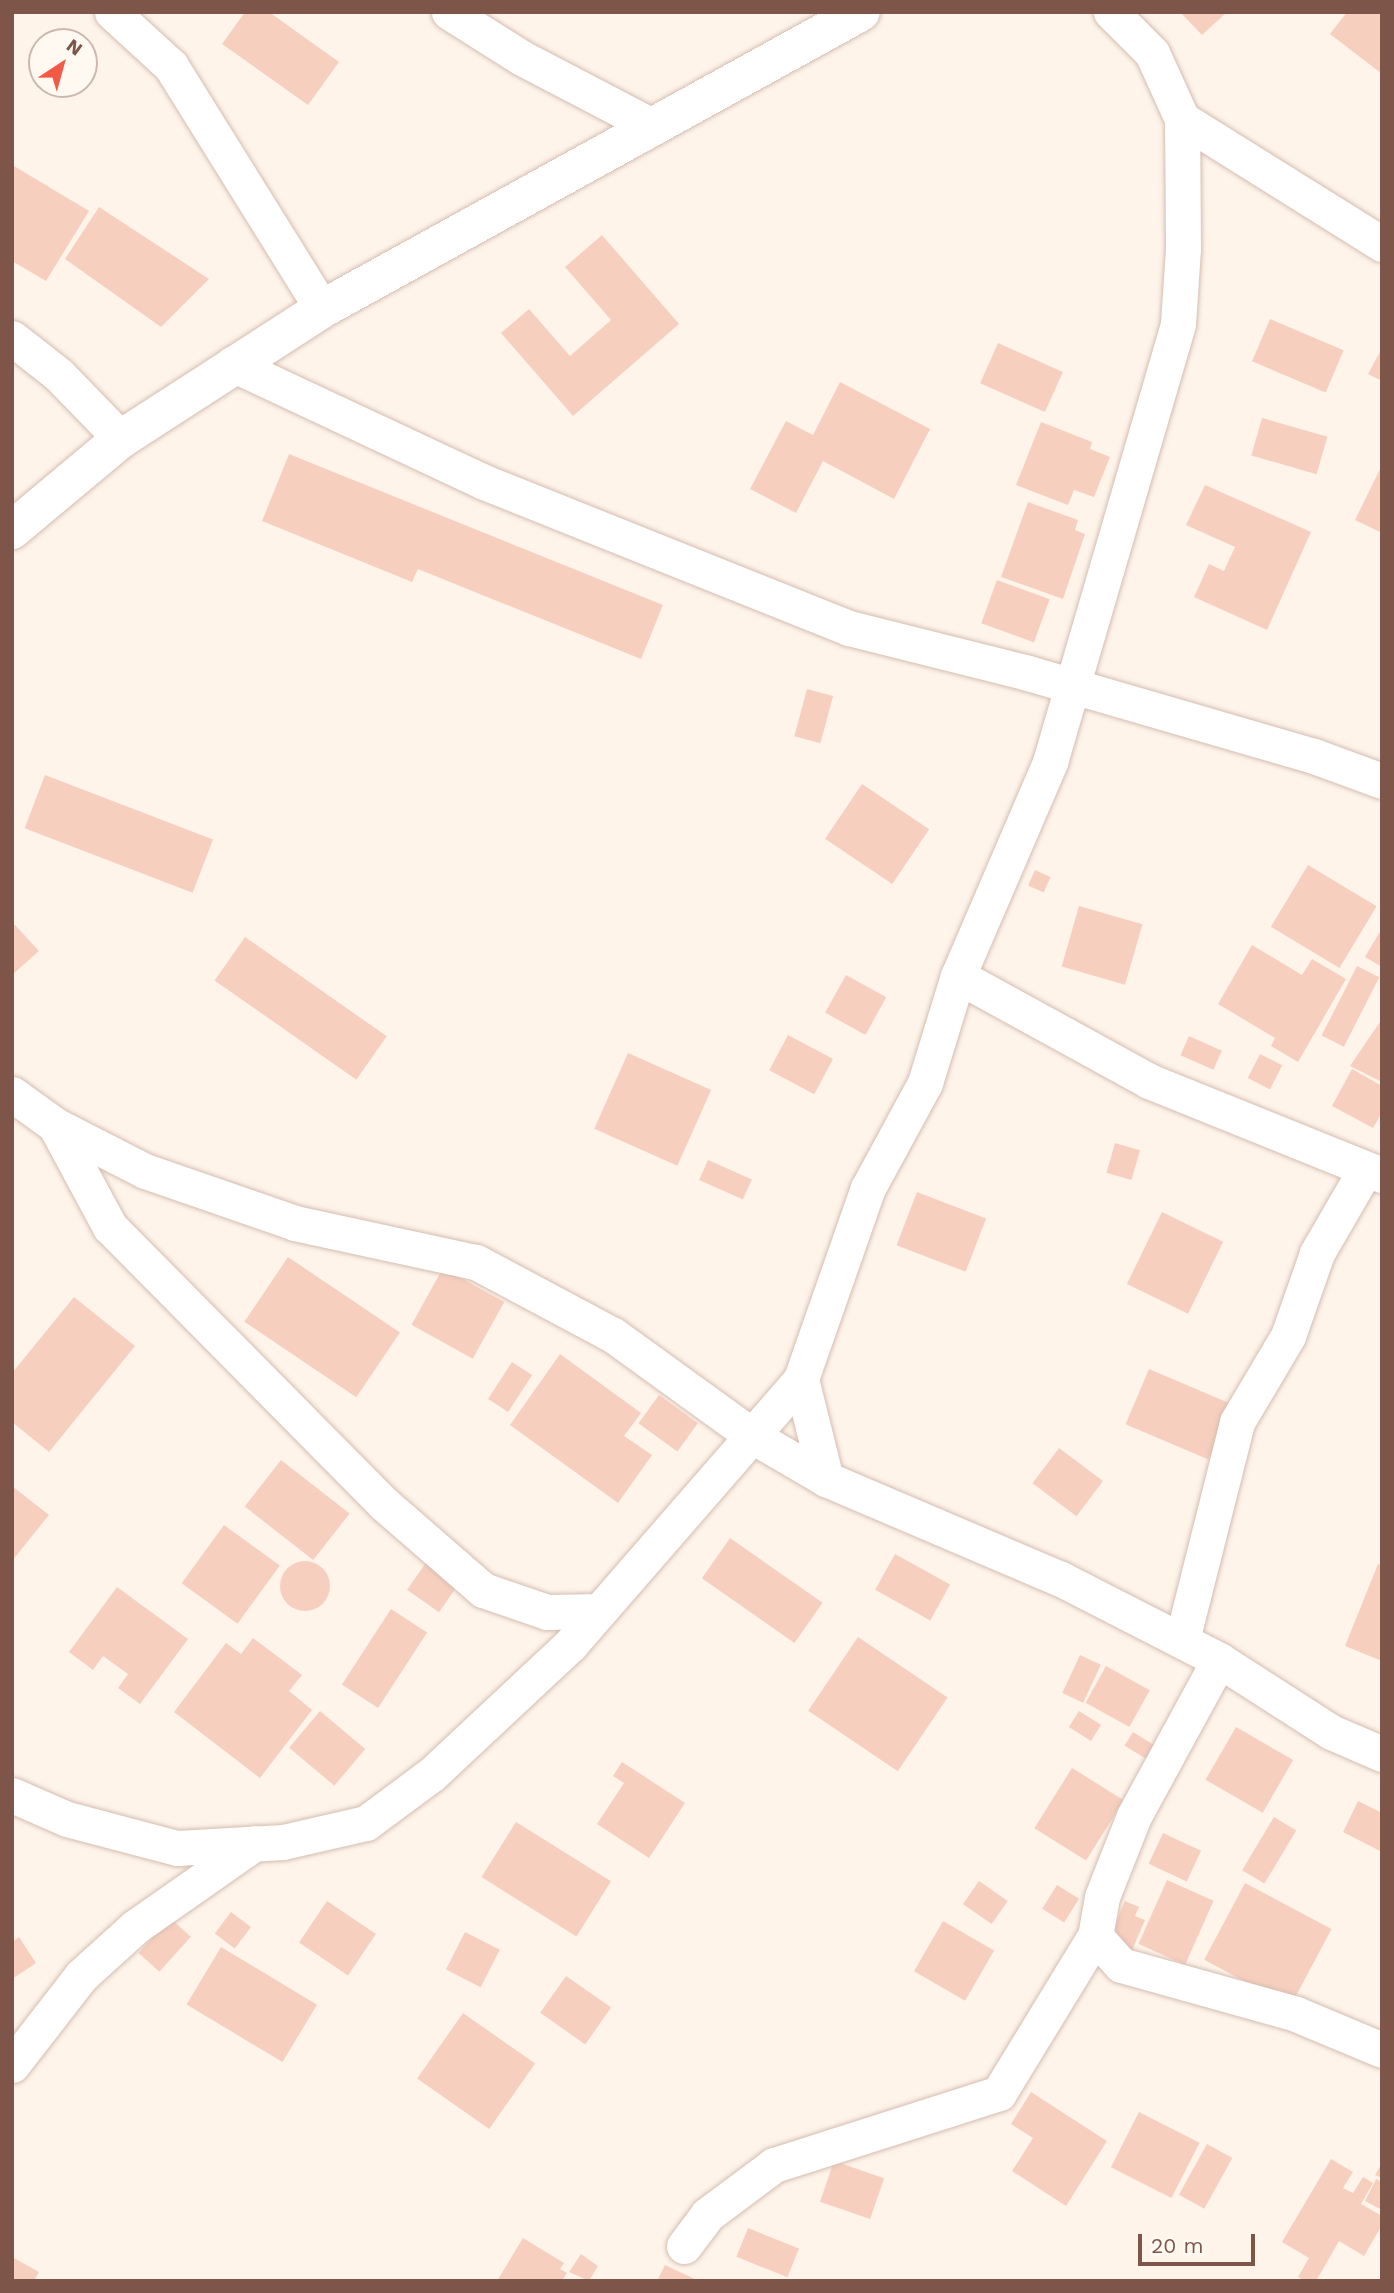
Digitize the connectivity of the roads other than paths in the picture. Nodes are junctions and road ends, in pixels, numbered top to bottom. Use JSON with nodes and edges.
{"nodes":[{"id":1,"x":113,"y":12,"type":"edge"},
{"id":2,"x":449,"y":12,"type":"edge"},
{"id":3,"x":861,"y":12,"type":"edge"},
{"id":4,"x":1111,"y":12,"type":"edge"},
{"id":5,"x":1182,"y":119,"type":"junction"},
{"id":6,"x":654,"y":127,"type":"junction"},
{"id":7,"x":1382,"y":244,"type":"edge"},
{"id":8,"x":322,"y":309,"type":"junction"},
{"id":9,"x":12,"y":338,"type":"edge"},
{"id":10,"x":232,"y":364,"type":"junction"},
{"id":11,"x":121,"y":439,"type":"junction"},
{"id":12,"x":12,"y":530,"type":"edge"},
{"id":13,"x":1071,"y":686,"type":"junction"},
{"id":14,"x":1382,"y":781,"type":"edge"},
{"id":15,"x":958,"y":976,"type":"junction"},
{"id":16,"x":12,"y":1094,"type":"edge"},
{"id":17,"x":55,"y":1125,"type":"junction"},
{"id":18,"x":1373,"y":1173,"type":"edge"},
{"id":19,"x":800,"y":1379,"type":"junction"},
{"id":20,"x":754,"y":1437,"type":"junction"},
{"id":21,"x":825,"y":1479,"type":"junction"},
{"id":22,"x":599,"y":1611,"type":"junction"},
{"id":23,"x":1182,"y":1640,"type":"junction"},
{"id":24,"x":1219,"y":1660,"type":"junction"},
{"id":25,"x":1382,"y":1754,"type":"edge"},
{"id":26,"x":12,"y":1795,"type":"edge"},
{"id":27,"x":255,"y":1843,"type":"junction"},
{"id":28,"x":1095,"y":1936,"type":"junction"},
{"id":29,"x":1382,"y":2050,"type":"edge"},
{"id":30,"x":12,"y":2066,"type":"edge"},
{"id":31,"x":684,"y":2246,"type":"dead end"}],
"edges":[{"from":1,"to":8,"type":"street"},
{"from":2,"to":6,"type":"street"},
{"from":3,"to":6,"type":"main road"},
{"from":4,"to":5,"type":"street"},
{"from":5,"to":7,"type":"street"},
{"from":5,"to":13,"type":"street"},
{"from":6,"to":8,"type":"main road"},
{"from":8,"to":10,"type":"main road"},
{"from":9,"to":11,"type":"street"},
{"from":10,"to":11,"type":"main road"},
{"from":10,"to":13,"type":"street"},
{"from":11,"to":12,"type":"main road"},
{"from":13,"to":14,"type":"street"},
{"from":13,"to":15,"type":"street"},
{"from":15,"to":18,"type":"street"},
{"from":15,"to":19,"type":"street"},
{"from":16,"to":17,"type":"street"},
{"from":17,"to":20,"type":"street"},
{"from":17,"to":22,"type":"street"},
{"from":18,"to":23,"type":"street"},
{"from":19,"to":20,"type":"street"},
{"from":19,"to":21,"type":"street"},
{"from":20,"to":21,"type":"street"},
{"from":20,"to":22,"type":"street"},
{"from":21,"to":23,"type":"street"},
{"from":22,"to":27,"type":"street"},
{"from":23,"to":24,"type":"street"},
{"from":24,"to":25,"type":"street"},
{"from":24,"to":28,"type":"street"},
{"from":26,"to":27,"type":"street"},
{"from":27,"to":30,"type":"street"},
{"from":28,"to":29,"type":"street"},
{"from":28,"to":31,"type":"street"}]}
